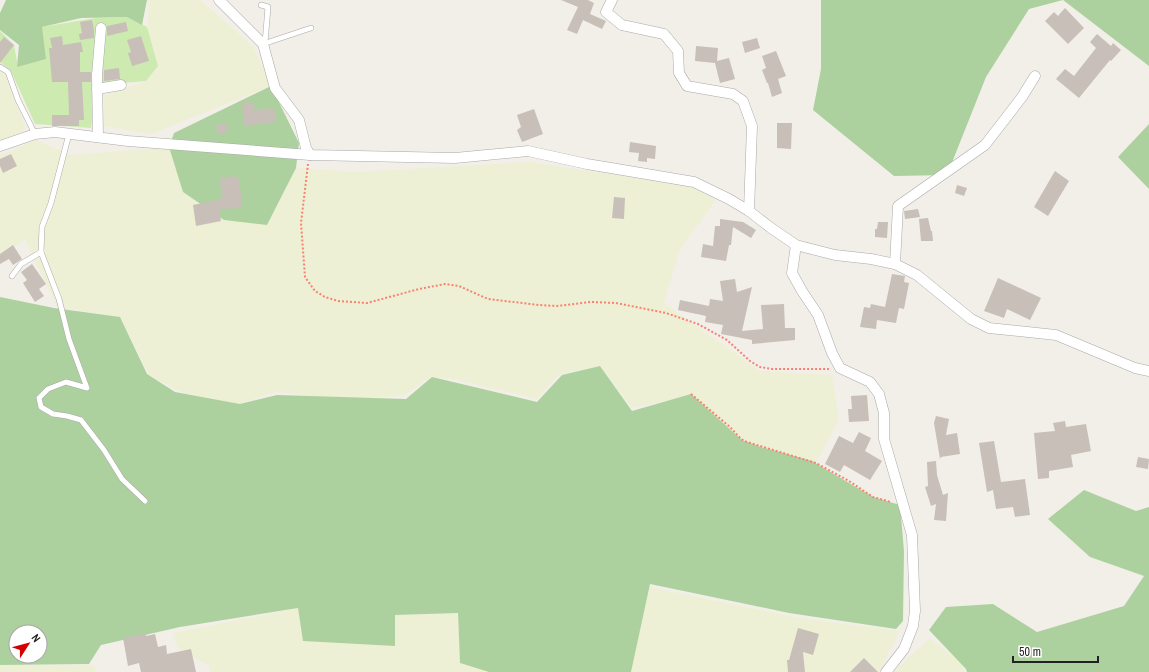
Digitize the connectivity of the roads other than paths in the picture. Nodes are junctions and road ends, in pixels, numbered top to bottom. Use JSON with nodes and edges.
{"nodes":[{"id":1,"x":219,"y":0,"type":"edge"},
{"id":2,"x":612,"y":0,"type":"edge"},
{"id":3,"x":261,"y":6,"type":"dead end"},
{"id":4,"x":101,"y":28,"type":"dead end"},
{"id":5,"x":311,"y":28,"type":"dead end"},
{"id":6,"x":264,"y":44,"type":"junction"},
{"id":7,"x":0,"y":66,"type":"edge"},
{"id":8,"x":1035,"y":76,"type":"dead end"},
{"id":9,"x":121,"y":85,"type":"dead end"},
{"id":10,"x":97,"y":90,"type":"junction"},
{"id":11,"x":35,"y":134,"type":"junction"},
{"id":12,"x":69,"y":134,"type":"junction"},
{"id":13,"x":98,"y":136,"type":"junction"},
{"id":14,"x":0,"y":146,"type":"edge"},
{"id":15,"x":310,"y":156,"type":"junction"},
{"id":16,"x":749,"y":211,"type":"junction"},
{"id":17,"x":796,"y":245,"type":"junction"},
{"id":18,"x":41,"y":252,"type":"junction"},
{"id":19,"x":895,"y":264,"type":"junction"},
{"id":20,"x":12,"y":276,"type":"dead end"},
{"id":21,"x":1149,"y":371,"type":"edge"},
{"id":22,"x":145,"y":500,"type":"dead end"},
{"id":23,"x":886,"y":672,"type":"edge"}],
"edges":[{"from":1,"to":6,"type":"street"},
{"from":2,"to":16,"type":"street"},
{"from":3,"to":6,"type":"lane"},
{"from":4,"to":10,"type":"street"},
{"from":5,"to":6,"type":"lane"},
{"from":6,"to":15,"type":"street"},
{"from":7,"to":11,"type":"lane"},
{"from":8,"to":19,"type":"street"},
{"from":9,"to":10,"type":"street"},
{"from":10,"to":13,"type":"street"},
{"from":11,"to":12,"type":"street"},
{"from":11,"to":14,"type":"street"},
{"from":12,"to":13,"type":"street"},
{"from":12,"to":18,"type":"lane"},
{"from":13,"to":15,"type":"street"},
{"from":15,"to":16,"type":"street"},
{"from":16,"to":17,"type":"street"},
{"from":17,"to":19,"type":"street"},
{"from":17,"to":23,"type":"street"},
{"from":18,"to":20,"type":"lane"},
{"from":18,"to":22,"type":"lane"},
{"from":19,"to":21,"type":"street"}]}
